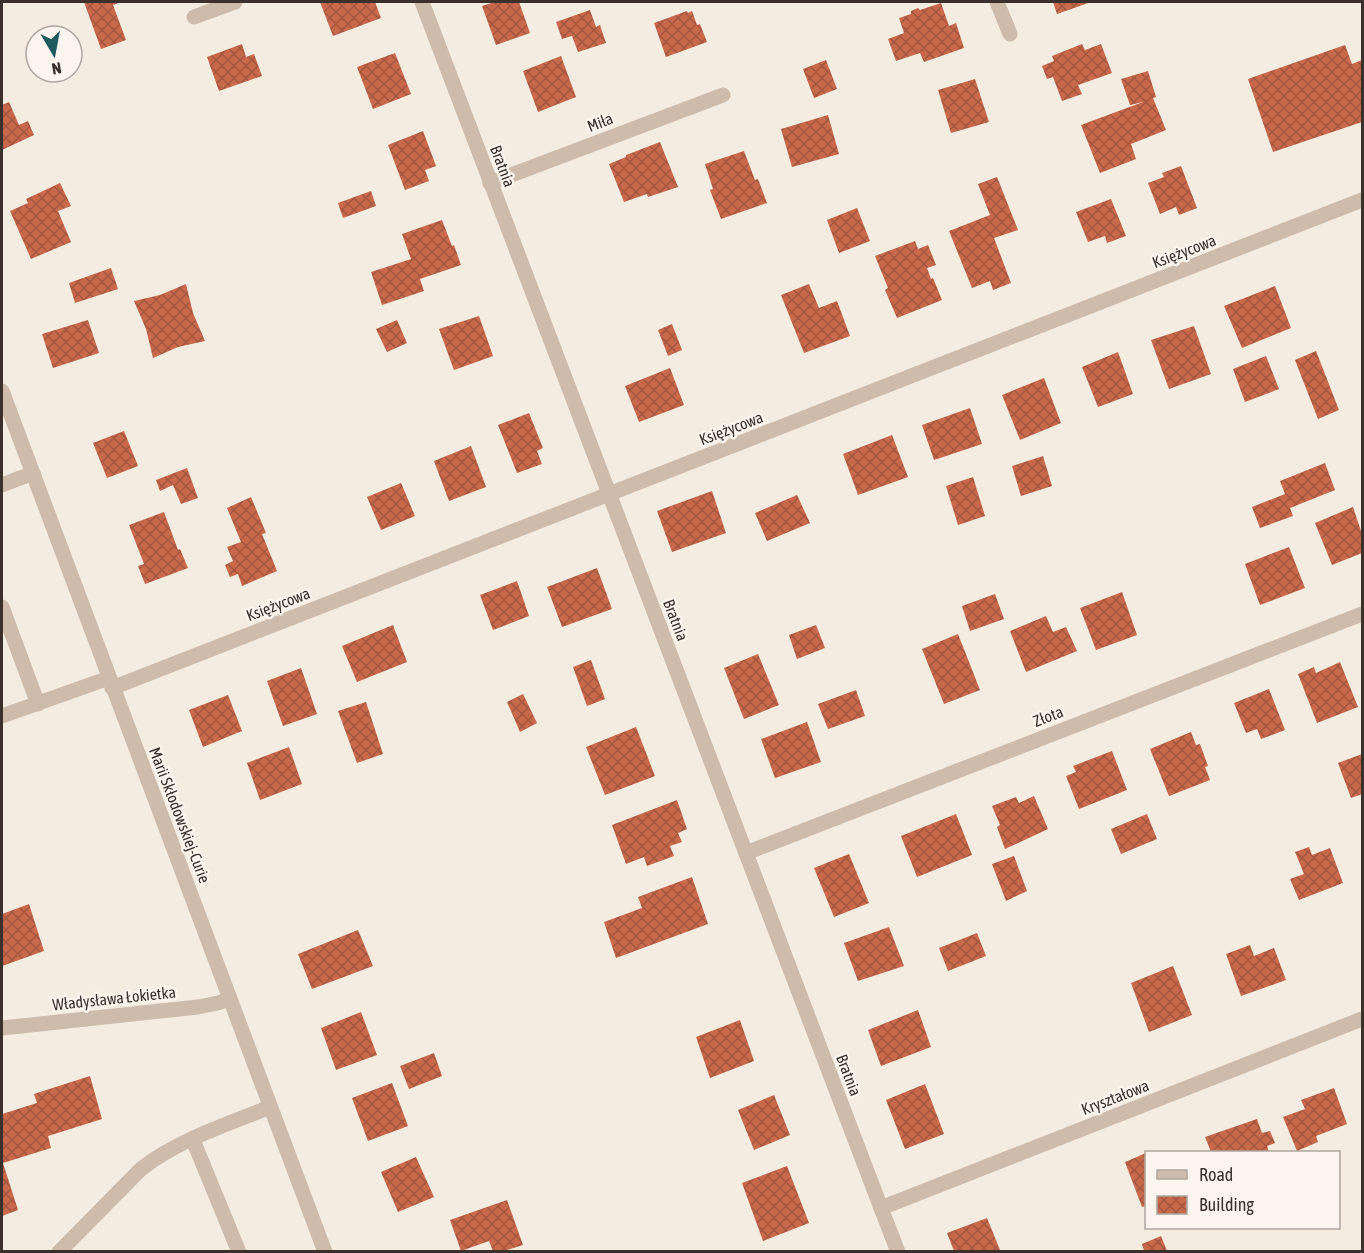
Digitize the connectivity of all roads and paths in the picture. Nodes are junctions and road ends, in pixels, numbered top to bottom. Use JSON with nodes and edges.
{"nodes":[{"id":1,"x":236,"y":2,"type":"edge"},
{"id":2,"x":422,"y":2,"type":"edge"},
{"id":3,"x":997,"y":2,"type":"edge"},
{"id":4,"x":194,"y":17,"type":"dead end"},
{"id":5,"x":1010,"y":34,"type":"dead end"},
{"id":6,"x":723,"y":94,"type":"dead end"},
{"id":7,"x":490,"y":183,"type":"junction"},
{"id":8,"x":1362,"y":200,"type":"edge"},
{"id":9,"x":2,"y":391,"type":"edge"},
{"id":10,"x":33,"y":473,"type":"junction"},
{"id":11,"x":2,"y":485,"type":"edge"},
{"id":12,"x":609,"y":495,"type":"junction"},
{"id":13,"x":2,"y":607,"type":"edge"},
{"id":14,"x":1362,"y":614,"type":"edge"},
{"id":15,"x":110,"y":683,"type":"junction"},
{"id":16,"x":38,"y":704,"type":"junction"},
{"id":17,"x":2,"y":716,"type":"edge"},
{"id":18,"x":747,"y":853,"type":"junction"},
{"id":19,"x":230,"y":999,"type":"junction"},
{"id":20,"x":1362,"y":1019,"type":"edge"},
{"id":21,"x":2,"y":1029,"type":"edge"},
{"id":22,"x":270,"y":1107,"type":"junction"},
{"id":23,"x":193,"y":1140,"type":"junction"},
{"id":24,"x":881,"y":1208,"type":"junction"},
{"id":25,"x":59,"y":1251,"type":"edge"},
{"id":26,"x":239,"y":1251,"type":"edge"},
{"id":27,"x":325,"y":1251,"type":"edge"},
{"id":28,"x":898,"y":1251,"type":"edge"}],
"edges":[{"from":1,"to":4,"type":"street"},
{"from":2,"to":7,"type":"street","name":"Bratnia"},
{"from":3,"to":5,"type":"street"},
{"from":6,"to":7,"type":"street","name":"Miła"},
{"from":7,"to":12,"type":"street","name":"Bratnia"},
{"from":8,"to":12,"type":"street","name":"Księżycowa"},
{"from":9,"to":10,"type":"street","name":"Marii Skłodowskiej-Curie"},
{"from":10,"to":11,"type":"street"},
{"from":10,"to":15,"type":"street","name":"Marii Skłodowskiej-Curie"},
{"from":12,"to":15,"type":"street","name":"Księżycowa"},
{"from":12,"to":18,"type":"street","name":"Bratnia"},
{"from":13,"to":16,"type":"street"},
{"from":14,"to":18,"type":"street","name":"Złota"},
{"from":15,"to":16,"type":"street","name":"Księżycowa"},
{"from":15,"to":19,"type":"street","name":"Marii Skłodowskiej-Curie"},
{"from":16,"to":17,"type":"street","name":"Księżycowa"},
{"from":18,"to":24,"type":"street","name":"Bratnia"},
{"from":19,"to":21,"type":"street","name":"Władysława Łokietka"},
{"from":19,"to":22,"type":"street","name":"Marii Skłodowskiej-Curie"},
{"from":20,"to":24,"type":"street","name":"Kryształowa"},
{"from":22,"to":23,"type":"street"},
{"from":22,"to":27,"type":"street","name":"Marii Skłodowskiej-Curie"},
{"from":23,"to":25,"type":"street"},
{"from":23,"to":26,"type":"street"},
{"from":24,"to":28,"type":"street","name":"Bratnia"}]}
